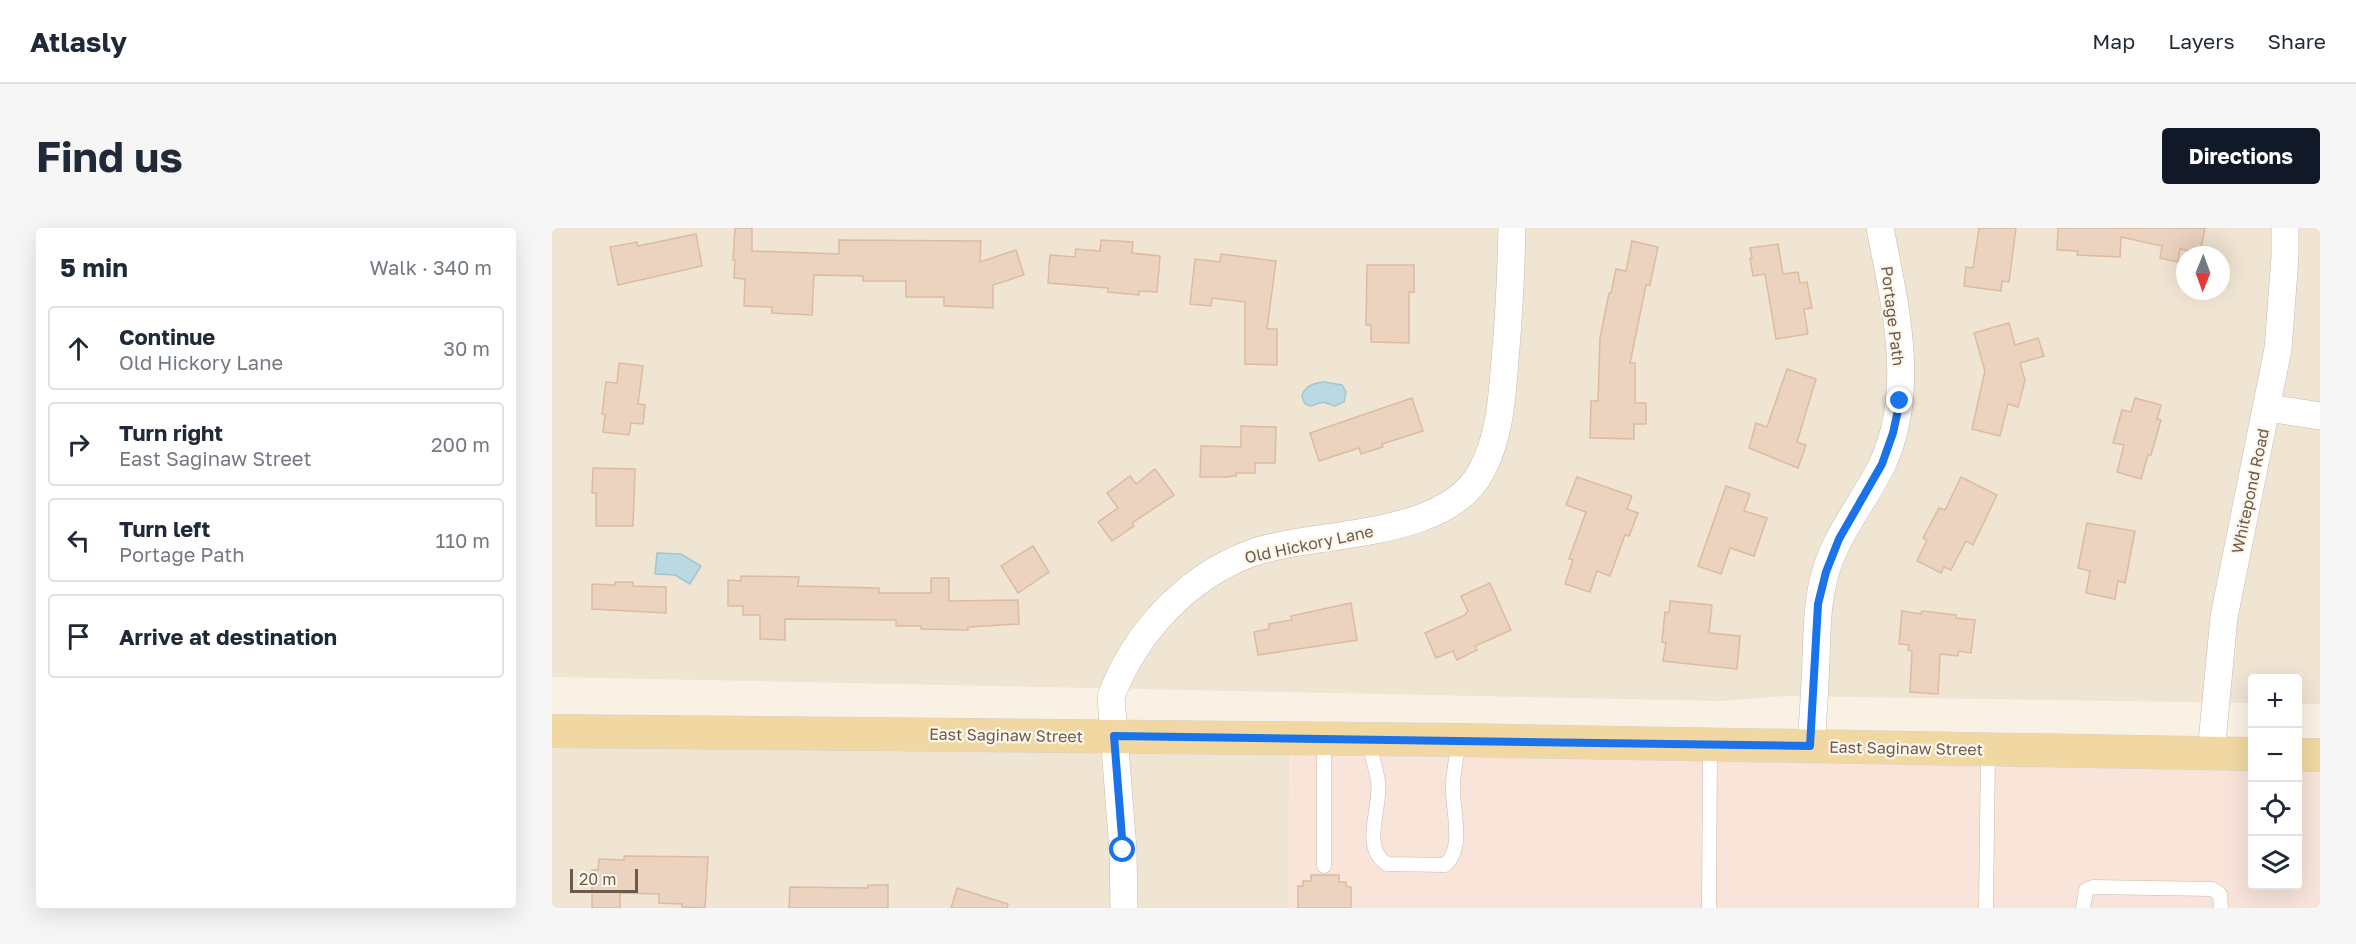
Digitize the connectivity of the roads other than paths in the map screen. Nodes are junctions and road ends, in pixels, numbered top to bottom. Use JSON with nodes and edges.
{"nodes":[{"id":1,"x":1512,"y":228,"type":"edge"},
{"id":2,"x":1880,"y":228,"type":"edge"},
{"id":3,"x":2285,"y":228,"type":"edge"},
{"id":4,"x":2268,"y":408,"type":"junction"},
{"id":5,"x":2320,"y":416,"type":"edge"},
{"id":6,"x":552,"y":731,"type":"edge"},
{"id":7,"x":1114,"y":736,"type":"junction"},
{"id":8,"x":1324,"y":740,"type":"junction"},
{"id":9,"x":1460,"y":740,"type":"junction"},
{"id":10,"x":1368,"y":741,"type":"junction"},
{"id":11,"x":1710,"y":745,"type":"junction"},
{"id":12,"x":1810,"y":746,"type":"junction"},
{"id":13,"x":1988,"y":749,"type":"junction"},
{"id":14,"x":2211,"y":753,"type":"junction"},
{"id":15,"x":2248,"y":754,"type":"edge"},
{"id":16,"x":2302,"y":755,"type":"edge"},
{"id":17,"x":2320,"y":755,"type":"edge"},
{"id":18,"x":1324,"y":866,"type":"dead end"},
{"id":19,"x":1124,"y":908,"type":"edge"},
{"id":20,"x":1709,"y":908,"type":"edge"},
{"id":21,"x":1986,"y":908,"type":"edge"},
{"id":22,"x":2083,"y":908,"type":"edge"},
{"id":23,"x":2221,"y":908,"type":"edge"}],
"edges":[{"from":1,"to":7,"type":"street","name":"Old Hickory Lane"},
{"from":2,"to":12,"type":"street","name":"Portage Path"},
{"from":3,"to":4,"type":"street","name":"Whitepond Road"},
{"from":4,"to":5,"type":"street"},
{"from":4,"to":14,"type":"street","name":"Whitepond Road"},
{"from":6,"to":7,"type":"main road","name":"East Saginaw Street"},
{"from":7,"to":8,"type":"main road","name":"East Saginaw Street"},
{"from":7,"to":19,"type":"street","name":"Old Hickory Lane"},
{"from":8,"to":10,"type":"main road","name":"East Saginaw Street"},
{"from":8,"to":18,"type":"lane"},
{"from":9,"to":10,"type":"main road","name":"East Saginaw Street"},
{"from":9,"to":10,"type":"lane"},
{"from":9,"to":11,"type":"main road","name":"East Saginaw Street"},
{"from":11,"to":12,"type":"main road","name":"East Saginaw Street"},
{"from":11,"to":20,"type":"lane"},
{"from":12,"to":13,"type":"main road","name":"East Saginaw Street"},
{"from":13,"to":14,"type":"main road","name":"East Saginaw Street"},
{"from":13,"to":21,"type":"lane"},
{"from":14,"to":15,"type":"main road","name":"East Saginaw Street"},
{"from":16,"to":17,"type":"main road"},
{"from":22,"to":23,"type":"lane"}]}
